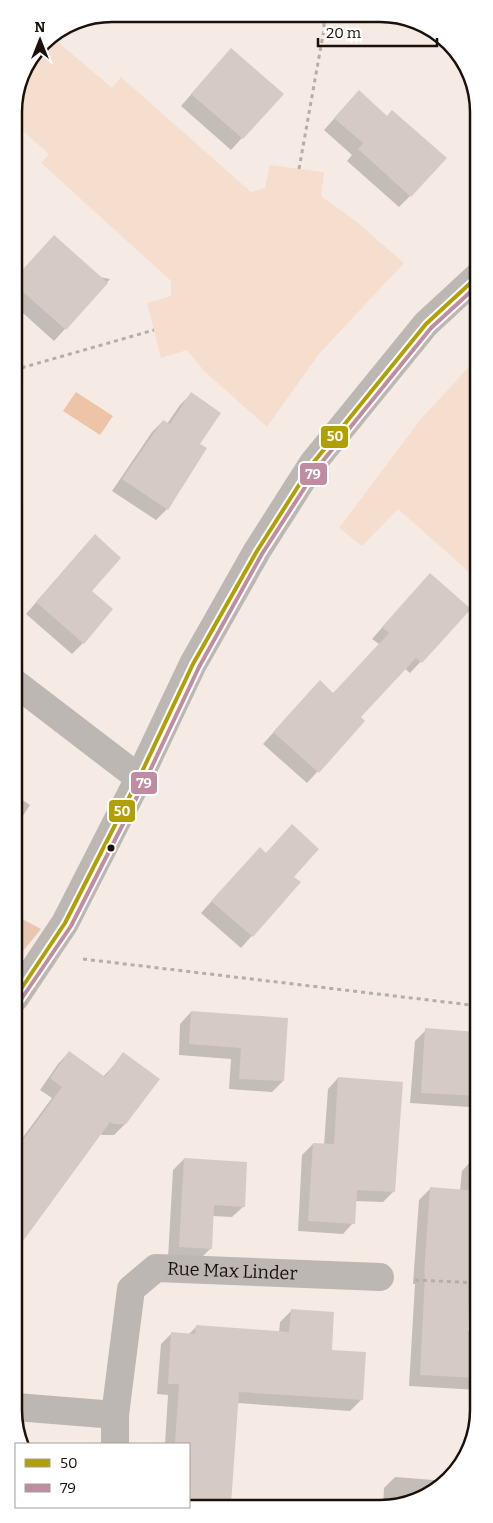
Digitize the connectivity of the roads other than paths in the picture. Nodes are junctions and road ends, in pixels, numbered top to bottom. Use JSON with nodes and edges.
{"nodes":[{"id":1,"x":470,"y":283,"type":"edge"},
{"id":2,"x":23,"y":689,"type":"edge"},
{"id":3,"x":139,"y":778,"type":"junction"},
{"id":4,"x":22,"y":987,"type":"edge"},
{"id":5,"x":380,"y":1278,"type":"road end"},
{"id":6,"x":22,"y":1407,"type":"edge"},
{"id":7,"x":115,"y":1415,"type":"junction"},
{"id":8,"x":115,"y":1443,"type":"edge"}],
"edges":[{"from":1,"to":3,"type":"street"},
{"from":2,"to":3,"type":"street"},
{"from":3,"to":4,"type":"street"},
{"from":5,"to":7,"type":"street","name":"Rue Max Linder"},
{"from":6,"to":7,"type":"street"},
{"from":7,"to":8,"type":"street","name":"Rue Max Linder"}]}
